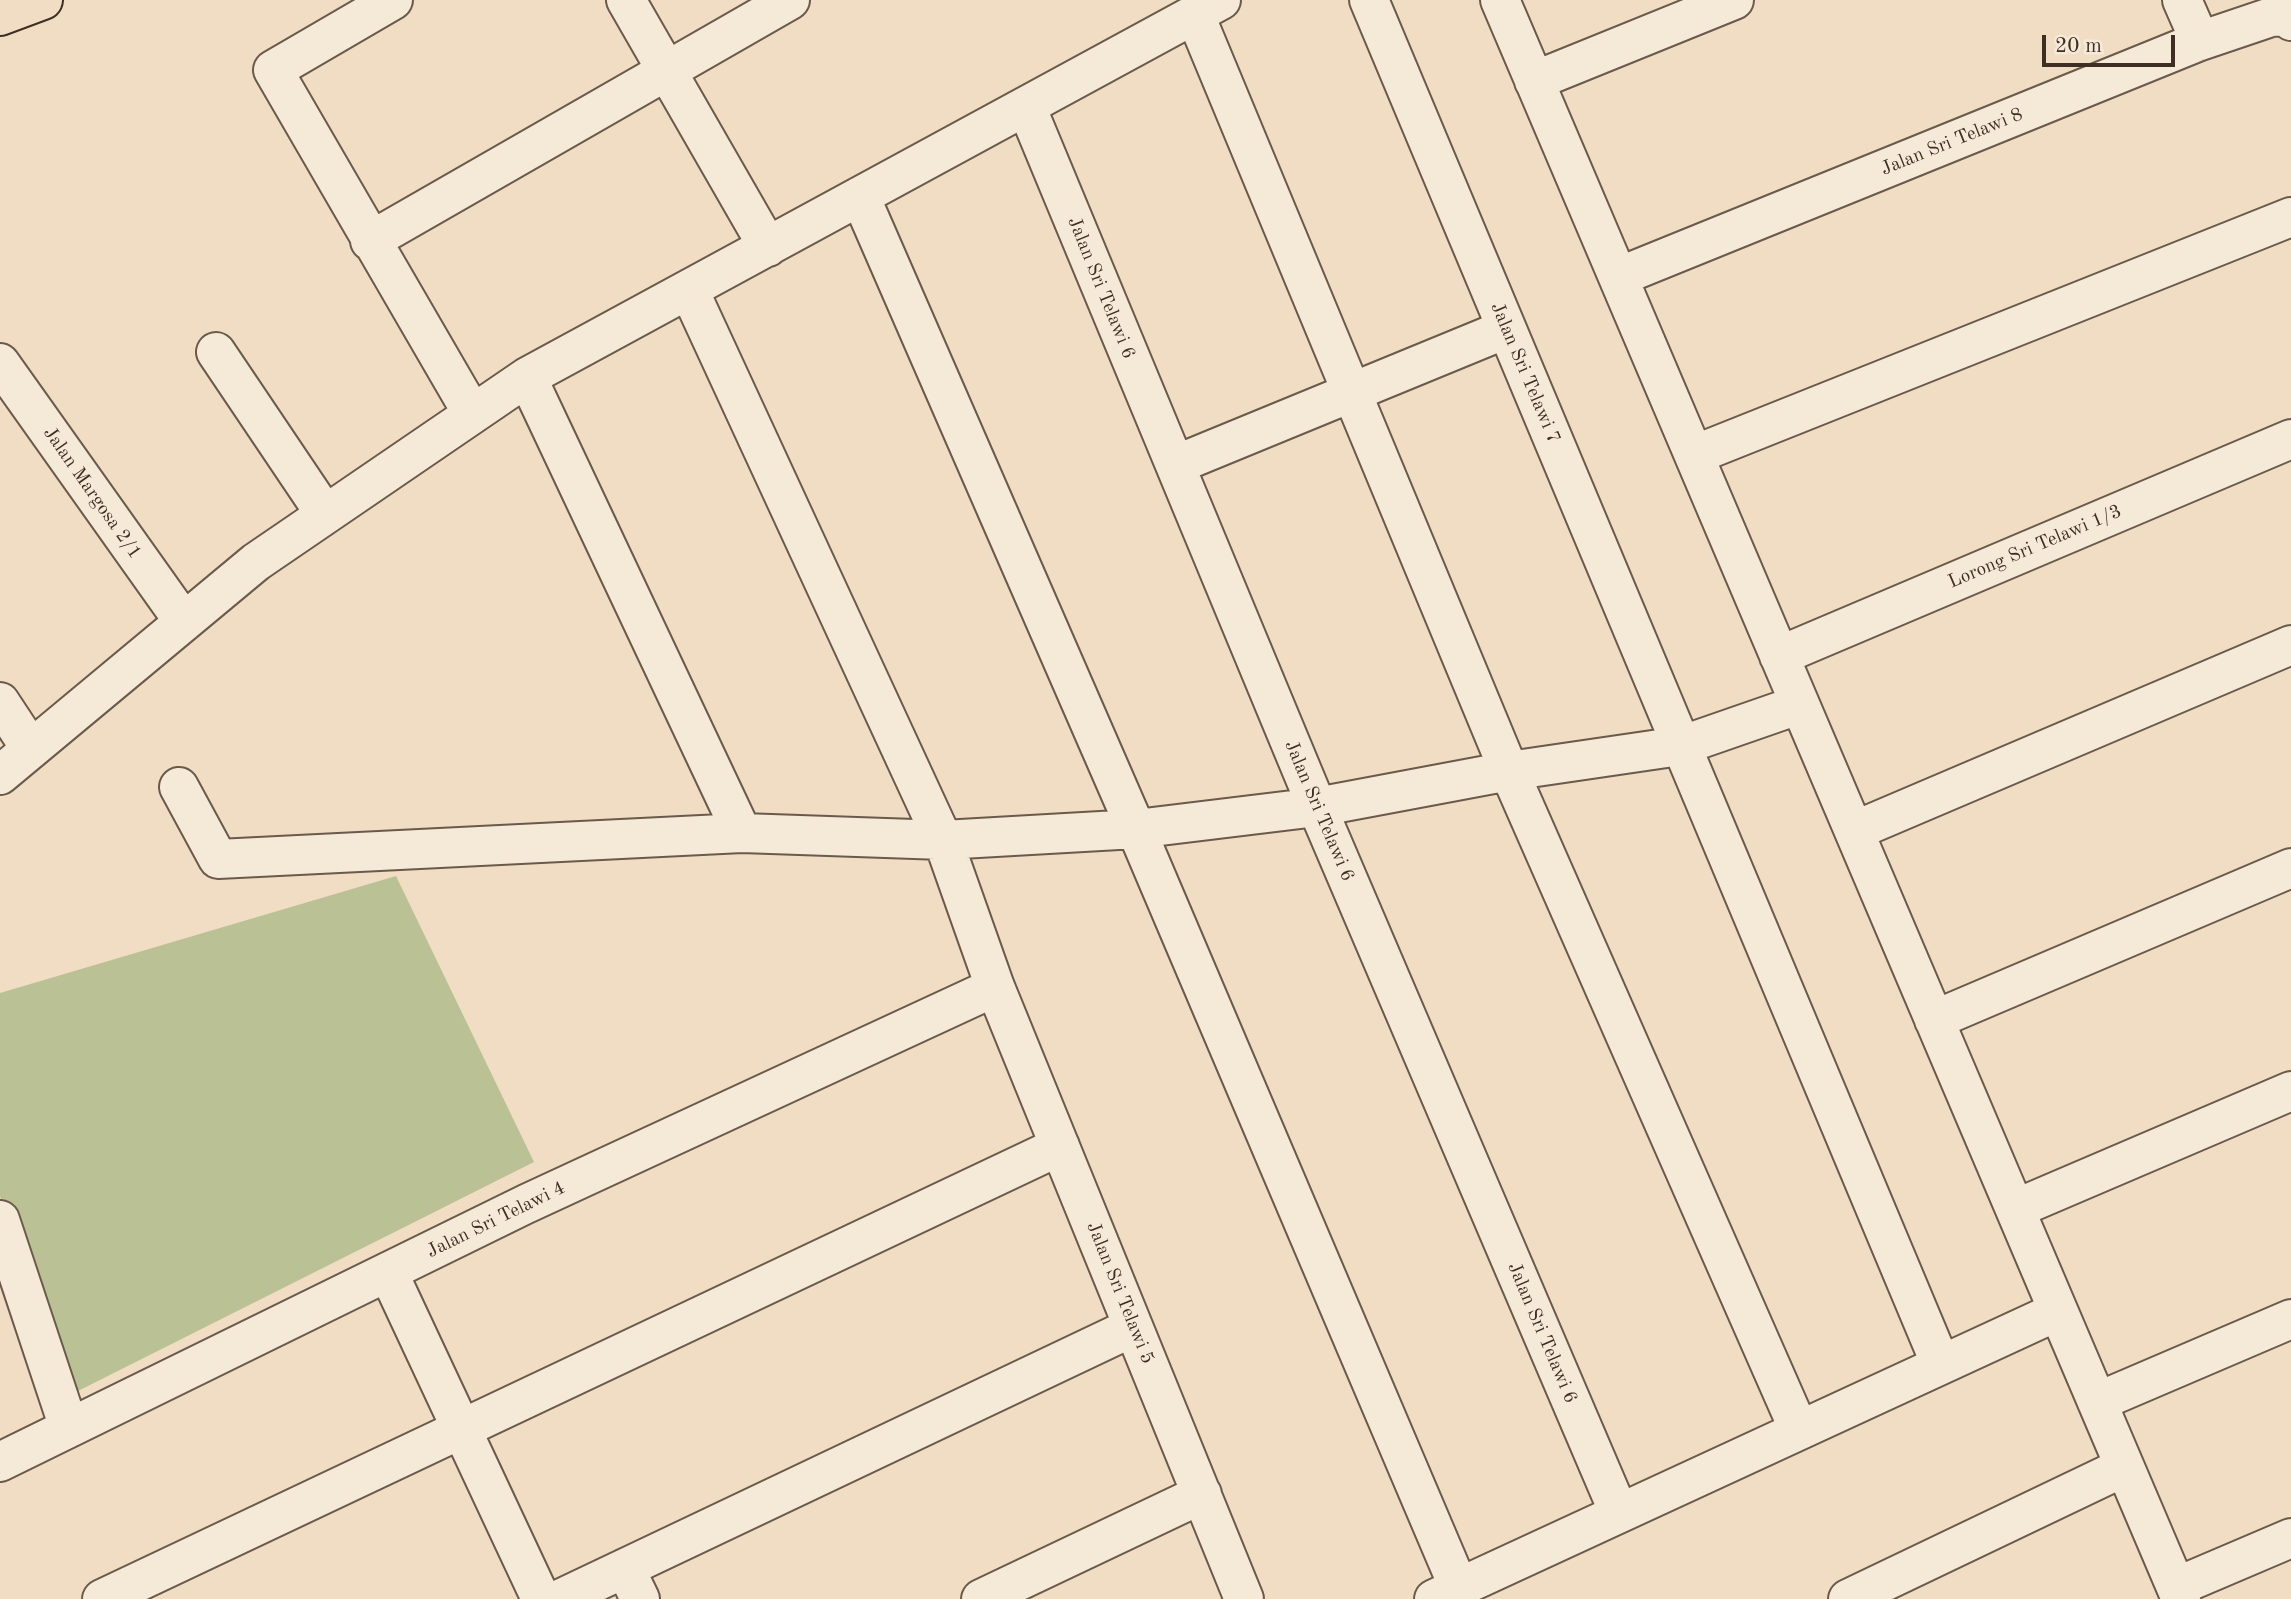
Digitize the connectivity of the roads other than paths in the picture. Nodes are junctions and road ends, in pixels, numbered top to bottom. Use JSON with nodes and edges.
{"nodes":[{"id":1,"x":43,"y":0,"type":"edge"},
{"id":2,"x":393,"y":0,"type":"edge"},
{"id":3,"x":626,"y":0,"type":"edge"},
{"id":4,"x":790,"y":0,"type":"edge"},
{"id":5,"x":1369,"y":0,"type":"edge"},
{"id":6,"x":1500,"y":0,"type":"edge"},
{"id":7,"x":1734,"y":0,"type":"edge"},
{"id":8,"x":2182,"y":0,"type":"edge"},
{"id":9,"x":1208,"y":7,"type":"edge"},
{"id":10,"x":0,"y":16,"type":"edge"},
{"id":11,"x":2290,"y":18,"type":"edge"},
{"id":12,"x":2200,"y":41,"type":"junction"},
{"id":13,"x":667,"y":71,"type":"junction"},
{"id":14,"x":1534,"y":81,"type":"junction"},
{"id":15,"x":1026,"y":106,"type":"junction"},
{"id":16,"x":860,"y":196,"type":"junction"},
{"id":17,"x":2291,"y":217,"type":"edge"},
{"id":18,"x":370,"y":241,"type":"junction"},
{"id":19,"x":768,"y":247,"type":"junction"},
{"id":20,"x":1618,"y":277,"type":"junction"},
{"id":21,"x":689,"y":290,"type":"junction"},
{"id":22,"x":1506,"y":328,"type":"junction"},
{"id":23,"x":216,"y":352,"type":"dead end"},
{"id":24,"x":0,"y":363,"type":"edge"},
{"id":25,"x":527,"y":377,"type":"junction"},
{"id":26,"x":1352,"y":392,"type":"junction"},
{"id":27,"x":472,"y":413,"type":"junction"},
{"id":28,"x":2291,"y":439,"type":"edge"},
{"id":29,"x":1694,"y":455,"type":"junction"},
{"id":30,"x":1175,"y":466,"type":"junction"},
{"id":31,"x":325,"y":514,"type":"junction"},
{"id":32,"x":184,"y":622,"type":"junction"},
{"id":33,"x":2291,"y":645,"type":"edge"},
{"id":34,"x":1779,"y":656,"type":"junction"},
{"id":35,"x":0,"y":702,"type":"edge"},
{"id":36,"x":1798,"y":705,"type":"junction"},
{"id":37,"x":1680,"y":746,"type":"junction"},
{"id":38,"x":31,"y":749,"type":"junction"},
{"id":39,"x":1509,"y":771,"type":"junction"},
{"id":40,"x":0,"y":775,"type":"edge"},
{"id":41,"x":179,"y":787,"type":"dead end"},
{"id":42,"x":1317,"y":807,"type":"junction"},
{"id":43,"x":1136,"y":829,"type":"junction"},
{"id":44,"x":1854,"y":831,"type":"junction"},
{"id":45,"x":742,"y":833,"type":"junction"},
{"id":46,"x":943,"y":839,"type":"junction"},
{"id":47,"x":2291,"y":869,"type":"edge"},
{"id":48,"x":996,"y":987,"type":"junction"},
{"id":49,"x":1934,"y":1020,"type":"junction"},
{"id":50,"x":2291,"y":1091,"type":"edge"},
{"id":51,"x":1060,"y":1146,"type":"junction"},
{"id":52,"x":2015,"y":1209,"type":"junction"},
{"id":53,"x":0,"y":1220,"type":"edge"},
{"id":54,"x":387,"y":1272,"type":"junction"},
{"id":55,"x":2058,"y":1311,"type":"junction"},
{"id":56,"x":2291,"y":1319,"type":"edge"},
{"id":57,"x":1133,"y":1327,"type":"junction"},
{"id":58,"x":1941,"y":1365,"type":"junction"},
{"id":59,"x":2097,"y":1402,"type":"junction"},
{"id":60,"x":69,"y":1428,"type":"junction"},
{"id":61,"x":459,"y":1429,"type":"junction"},
{"id":62,"x":1799,"y":1430,"type":"junction"},
{"id":63,"x":0,"y":1462,"type":"edge"},
{"id":64,"x":2124,"y":1466,"type":"junction"},
{"id":65,"x":1202,"y":1494,"type":"junction"},
{"id":66,"x":1619,"y":1513,"type":"junction"},
{"id":67,"x":2291,"y":1538,"type":"edge"},
{"id":68,"x":632,"y":1583,"type":"edge"},
{"id":69,"x":1465,"y":1591,"type":"edge"},
{"id":70,"x":2178,"y":1593,"type":"edge"},
{"id":71,"x":103,"y":1599,"type":"edge"},
{"id":72,"x":541,"y":1599,"type":"edge"},
{"id":73,"x":561,"y":1599,"type":"edge"},
{"id":74,"x":981,"y":1599,"type":"edge"},
{"id":75,"x":1244,"y":1599,"type":"edge"},
{"id":76,"x":1849,"y":1599,"type":"edge"}],
"edges":[{"from":1,"to":10,"type":"highway"},
{"from":2,"to":18,"type":"street"},
{"from":3,"to":13,"type":"street"},
{"from":4,"to":13,"type":"street"},
{"from":5,"to":22,"type":"street","name":"Jalan Sri Telawi 7"},
{"from":6,"to":14,"type":"street"},
{"from":7,"to":14,"type":"street"},
{"from":8,"to":12,"type":"street"},
{"from":9,"to":15,"type":"street"},
{"from":9,"to":26,"type":"street"},
{"from":11,"to":12,"type":"street","name":"Jalan Sri Telawi 8"},
{"from":12,"to":20,"type":"street","name":"Jalan Sri Telawi 8"},
{"from":13,"to":18,"type":"street"},
{"from":13,"to":19,"type":"street"},
{"from":14,"to":20,"type":"street"},
{"from":15,"to":16,"type":"street"},
{"from":15,"to":30,"type":"street","name":"Jalan Sri Telawi 6"},
{"from":16,"to":19,"type":"street"},
{"from":16,"to":43,"type":"street"},
{"from":17,"to":29,"type":"street"},
{"from":18,"to":27,"type":"street"},
{"from":19,"to":21,"type":"street"},
{"from":20,"to":29,"type":"street"},
{"from":21,"to":25,"type":"street"},
{"from":21,"to":46,"type":"street","name":"Jalan Sri Telawi 5"},
{"from":22,"to":26,"type":"street"},
{"from":22,"to":37,"type":"street","name":"Jalan Sri Telawi 7"},
{"from":23,"to":31,"type":"street"},
{"from":24,"to":32,"type":"street","name":"Jalan Margosa 2/1"},
{"from":25,"to":27,"type":"street"},
{"from":25,"to":45,"type":"street"},
{"from":26,"to":30,"type":"street"},
{"from":26,"to":39,"type":"street"},
{"from":27,"to":31,"type":"street"},
{"from":28,"to":34,"type":"street","name":"Lorong Sri Telawi 1/3"},
{"from":29,"to":34,"type":"street"},
{"from":30,"to":42,"type":"street","name":"Jalan Sri Telawi 6"},
{"from":31,"to":32,"type":"street"},
{"from":32,"to":38,"type":"street"},
{"from":33,"to":44,"type":"street"},
{"from":34,"to":36,"type":"street"},
{"from":35,"to":38,"type":"street"},
{"from":36,"to":37,"type":"street"},
{"from":36,"to":44,"type":"street"},
{"from":37,"to":39,"type":"street"},
{"from":37,"to":58,"type":"street","name":"Jalan Sri Telawi 7"},
{"from":38,"to":40,"type":"street"},
{"from":39,"to":42,"type":"street"},
{"from":39,"to":62,"type":"street"},
{"from":41,"to":45,"type":"street"},
{"from":42,"to":43,"type":"street"},
{"from":42,"to":66,"type":"street","name":"Jalan Sri Telawi 6"},
{"from":43,"to":46,"type":"street"},
{"from":43,"to":69,"type":"street"},
{"from":44,"to":49,"type":"street"},
{"from":45,"to":46,"type":"street"},
{"from":46,"to":48,"type":"street","name":"Jalan Sri Telawi 5"},
{"from":47,"to":49,"type":"street"},
{"from":48,"to":51,"type":"street","name":"Jalan Sri Telawi 5"},
{"from":48,"to":54,"type":"street","name":"Jalan Sri Telawi 4"},
{"from":49,"to":52,"type":"street"},
{"from":50,"to":52,"type":"street"},
{"from":51,"to":57,"type":"street","name":"Jalan Sri Telawi 5"},
{"from":51,"to":61,"type":"street"},
{"from":52,"to":55,"type":"street"},
{"from":53,"to":60,"type":"street"},
{"from":54,"to":60,"type":"street","name":"Jalan Sri Telawi 4"},
{"from":54,"to":61,"type":"street"},
{"from":55,"to":58,"type":"street"},
{"from":55,"to":59,"type":"street"},
{"from":56,"to":59,"type":"street"},
{"from":57,"to":65,"type":"street","name":"Jalan Sri Telawi 5"},
{"from":57,"to":68,"type":"street"},
{"from":58,"to":62,"type":"street"},
{"from":59,"to":64,"type":"street"},
{"from":60,"to":63,"type":"street","name":"Jalan Sri Telawi 4"},
{"from":61,"to":71,"type":"street"},
{"from":61,"to":72,"type":"street"},
{"from":62,"to":66,"type":"street"},
{"from":64,"to":70,"type":"street"},
{"from":64,"to":76,"type":"street"},
{"from":65,"to":74,"type":"street"},
{"from":65,"to":75,"type":"street","name":"Jalan Sri Telawi 5"},
{"from":66,"to":69,"type":"street"},
{"from":67,"to":70,"type":"street"},
{"from":68,"to":73,"type":"street"}]}
